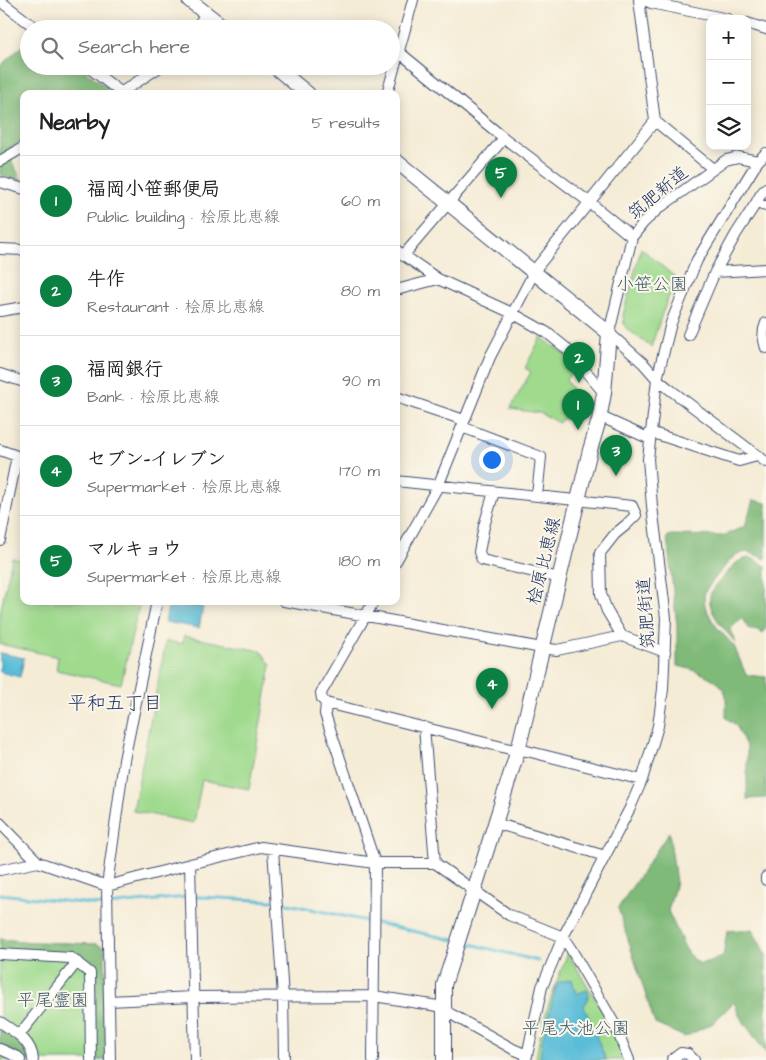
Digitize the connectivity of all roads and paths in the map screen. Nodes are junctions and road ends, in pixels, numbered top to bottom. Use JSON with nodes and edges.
{"nodes":[{"id":1,"x":189,"y":0,"type":"edge"},
{"id":2,"x":414,"y":0,"type":"edge"},
{"id":3,"x":639,"y":0,"type":"edge"},
{"id":4,"x":644,"y":0,"type":"edge"},
{"id":5,"x":0,"y":1,"type":"edge"},
{"id":6,"x":207,"y":13,"type":"junction"},
{"id":7,"x":708,"y":15,"type":"edge"},
{"id":8,"x":25,"y":20,"type":"edge"},
{"id":9,"x":202,"y":20,"type":"edge"},
{"id":10,"x":215,"y":20,"type":"edge"},
{"id":11,"x":751,"y":24,"type":"edge"},
{"id":12,"x":766,"y":29,"type":"edge"},
{"id":13,"x":400,"y":49,"type":"edge"},
{"id":14,"x":400,"y":53,"type":"edge"},
{"id":15,"x":98,"y":75,"type":"edge"},
{"id":16,"x":148,"y":75,"type":"edge"},
{"id":17,"x":285,"y":75,"type":"edge"},
{"id":18,"x":392,"y":75,"type":"edge"},
{"id":19,"x":117,"y":90,"type":"edge"},
{"id":20,"x":125,"y":90,"type":"edge"},
{"id":21,"x":303,"y":90,"type":"edge"},
{"id":22,"x":388,"y":90,"type":"edge"},
{"id":23,"x":655,"y":121,"type":"junction"},
{"id":24,"x":504,"y":138,"type":"junction"},
{"id":25,"x":20,"y":150,"type":"edge"},
{"id":26,"x":766,"y":153,"type":"edge"},
{"id":27,"x":0,"y":161,"type":"edge"},
{"id":28,"x":758,"y":161,"type":"junction"},
{"id":29,"x":400,"y":164,"type":"edge"},
{"id":30,"x":713,"y":169,"type":"junction"},
{"id":31,"x":0,"y":182,"type":"edge"},
{"id":32,"x":20,"y":188,"type":"edge"},
{"id":33,"x":766,"y":188,"type":"edge"},
{"id":34,"x":589,"y":202,"type":"junction"},
{"id":35,"x":449,"y":204,"type":"junction"},
{"id":36,"x":761,"y":204,"type":"edge"},
{"id":37,"x":632,"y":237,"type":"junction"},
{"id":38,"x":0,"y":249,"type":"edge"},
{"id":39,"x":20,"y":250,"type":"edge"},
{"id":40,"x":400,"y":253,"type":"edge"},
{"id":41,"x":766,"y":269,"type":"edge"},
{"id":42,"x":533,"y":272,"type":"junction"},
{"id":43,"x":715,"y":272,"type":"junction"},
{"id":44,"x":438,"y":279,"type":"junction"},
{"id":45,"x":400,"y":289,"type":"edge"},
{"id":46,"x":20,"y":308,"type":"edge"},
{"id":47,"x":0,"y":311,"type":"edge"},
{"id":48,"x":512,"y":313,"type":"junction"},
{"id":49,"x":766,"y":323,"type":"edge"},
{"id":50,"x":609,"y":333,"type":"junction"},
{"id":51,"x":688,"y":336,"type":"dead end"},
{"id":52,"x":766,"y":348,"type":"edge"},
{"id":53,"x":0,"y":374,"type":"edge"},
{"id":54,"x":657,"y":379,"type":"junction"},
{"id":55,"x":20,"y":381,"type":"edge"},
{"id":56,"x":604,"y":393,"type":"junction"},
{"id":57,"x":400,"y":398,"type":"edge"},
{"id":58,"x":600,"y":416,"type":"junction"},
{"id":59,"x":463,"y":424,"type":"junction"},
{"id":60,"x":650,"y":436,"type":"junction"},
{"id":61,"x":0,"y":450,"type":"edge"},
{"id":62,"x":762,"y":459,"type":"edge"},
{"id":63,"x":400,"y":481,"type":"edge"},
{"id":64,"x":438,"y":486,"type":"junction"},
{"id":65,"x":494,"y":492,"type":"junction"},
{"id":66,"x":537,"y":496,"type":"junction"},
{"id":67,"x":578,"y":500,"type":"junction"},
{"id":68,"x":0,"y":540,"type":"edge"},
{"id":69,"x":400,"y":554,"type":"edge"},
{"id":70,"x":560,"y":578,"type":"junction"},
{"id":71,"x":156,"y":605,"type":"edge"},
{"id":72,"x":307,"y":605,"type":"edge"},
{"id":73,"x":372,"y":605,"type":"edge"},
{"id":74,"x":366,"y":615,"type":"junction"},
{"id":75,"x":622,"y":636,"type":"junction"},
{"id":76,"x":542,"y":648,"type":"junction"},
{"id":77,"x":665,"y":652,"type":"junction"},
{"id":78,"x":326,"y":703,"type":"junction"},
{"id":79,"x":424,"y":727,"type":"junction"},
{"id":80,"x":518,"y":750,"type":"junction"},
{"id":81,"x":642,"y":780,"type":"junction"},
{"id":82,"x":0,"y":823,"type":"edge"},
{"id":83,"x":495,"y":823,"type":"junction"},
{"id":84,"x":273,"y":849,"type":"junction"},
{"id":85,"x":605,"y":856,"type":"junction"},
{"id":86,"x":38,"y":862,"type":"junction"},
{"id":87,"x":375,"y":862,"type":"junction"},
{"id":88,"x":435,"y":863,"type":"junction"},
{"id":89,"x":190,"y":864,"type":"junction"},
{"id":90,"x":0,"y":870,"type":"edge"},
{"id":91,"x":107,"y":886,"type":"junction"},
{"id":92,"x":474,"y":891,"type":"junction"},
{"id":93,"x":563,"y":937,"type":"junction"},
{"id":94,"x":0,"y":954,"type":"edge"},
{"id":95,"x":77,"y":962,"type":"junction"},
{"id":96,"x":283,"y":996,"type":"junction"},
{"id":97,"x":374,"y":996,"type":"junction"},
{"id":98,"x":194,"y":998,"type":"junction"},
{"id":99,"x":109,"y":1000,"type":"junction"},
{"id":100,"x":444,"y":1007,"type":"junction"},
{"id":101,"x":0,"y":1022,"type":"edge"},
{"id":102,"x":19,"y":1035,"type":"junction"},
{"id":103,"x":0,"y":1050,"type":"edge"},
{"id":104,"x":526,"y":1057,"type":"edge"},
{"id":105,"x":20,"y":1060,"type":"edge"},
{"id":106,"x":33,"y":1060,"type":"edge"},
{"id":107,"x":91,"y":1060,"type":"edge"},
{"id":108,"x":110,"y":1060,"type":"edge"},
{"id":109,"x":195,"y":1060,"type":"edge"},
{"id":110,"x":284,"y":1060,"type":"edge"},
{"id":111,"x":374,"y":1060,"type":"edge"},
{"id":112,"x":444,"y":1060,"type":"edge"},
{"id":113,"x":629,"y":1060,"type":"edge"},
{"id":114,"x":672,"y":1060,"type":"edge"},
{"id":115,"x":694,"y":1060,"type":"edge"}],
"edges":[{"from":1,"to":6,"type":"main road"},
{"from":2,"to":13,"type":"street"},
{"from":3,"to":23,"type":"street"},
{"from":4,"to":7,"type":"street"},
{"from":5,"to":8,"type":"street"},
{"from":6,"to":9,"type":"street"},
{"from":6,"to":10,"type":"main road"},
{"from":11,"to":12,"type":"street"},
{"from":14,"to":24,"type":"street"},
{"from":15,"to":19,"type":"street"},
{"from":16,"to":20,"type":"street"},
{"from":17,"to":21,"type":"main road"},
{"from":18,"to":22,"type":"street"},
{"from":23,"to":30,"type":"street"},
{"from":23,"to":34,"type":"street"},
{"from":24,"to":34,"type":"street"},
{"from":24,"to":35,"type":"street"},
{"from":25,"to":27,"type":"street"},
{"from":26,"to":28,"type":"street"},
{"from":28,"to":30,"type":"street","name":"筑肥新道"},
{"from":28,"to":54,"type":"street","name":"筑肥街道"},
{"from":29,"to":35,"type":"main road"},
{"from":30,"to":37,"type":"street","name":"筑肥新道"},
{"from":31,"to":32,"type":"street"},
{"from":33,"to":36,"type":"street"},
{"from":34,"to":37,"type":"street"},
{"from":34,"to":42,"type":"street"},
{"from":35,"to":40,"type":"street"},
{"from":35,"to":42,"type":"main road"},
{"from":36,"to":43,"type":"street"},
{"from":37,"to":50,"type":"street","name":"筑肥新道"},
{"from":38,"to":39,"type":"street"},
{"from":40,"to":44,"type":"street"},
{"from":41,"to":43,"type":"street"},
{"from":42,"to":48,"type":"street"},
{"from":42,"to":50,"type":"main road"},
{"from":43,"to":51,"type":"street"},
{"from":44,"to":45,"type":"street"},
{"from":44,"to":48,"type":"street"},
{"from":46,"to":47,"type":"street"},
{"from":48,"to":56,"type":"street"},
{"from":48,"to":59,"type":"street"},
{"from":49,"to":52,"type":"street"},
{"from":50,"to":54,"type":"street"},
{"from":50,"to":56,"type":"main road","name":"桧原比恵線"},
{"from":53,"to":55,"type":"street"},
{"from":54,"to":60,"type":"street","name":"筑肥街道"},
{"from":54,"to":62,"type":"street"},
{"from":56,"to":58,"type":"main road","name":"桧原比恵線"},
{"from":57,"to":59,"type":"street"},
{"from":58,"to":60,"type":"street"},
{"from":58,"to":67,"type":"main road","name":"桧原比恵線"},
{"from":59,"to":64,"type":"street"},
{"from":59,"to":66,"type":"street"},
{"from":60,"to":62,"type":"street"},
{"from":60,"to":77,"type":"street","name":"筑肥街道"},
{"from":61,"to":68,"type":"street"},
{"from":63,"to":64,"type":"street"},
{"from":64,"to":65,"type":"street"},
{"from":64,"to":69,"type":"street"},
{"from":65,"to":66,"type":"street"},
{"from":65,"to":70,"type":"street"},
{"from":66,"to":67,"type":"street"},
{"from":67,"to":70,"type":"main road","name":"桧原比恵線"},
{"from":67,"to":75,"type":"street"},
{"from":70,"to":76,"type":"main road","name":"桧原比恵線"},
{"from":71,"to":91,"type":"street"},
{"from":72,"to":74,"type":"street"},
{"from":73,"to":74,"type":"street"},
{"from":74,"to":76,"type":"street"},
{"from":74,"to":78,"type":"street"},
{"from":75,"to":76,"type":"street"},
{"from":75,"to":77,"type":"street"},
{"from":76,"to":80,"type":"main road","name":"桧原比恵線"},
{"from":77,"to":81,"type":"street","name":"筑肥街道"},
{"from":78,"to":79,"type":"street"},
{"from":78,"to":87,"type":"street"},
{"from":79,"to":80,"type":"street"},
{"from":79,"to":88,"type":"street"},
{"from":80,"to":81,"type":"street"},
{"from":80,"to":83,"type":"main road","name":"桧原比恵線"},
{"from":81,"to":85,"type":"street","name":"筑肥街道"},
{"from":82,"to":86,"type":"street"},
{"from":83,"to":85,"type":"street"},
{"from":83,"to":92,"type":"main road","name":"桧原比恵線"},
{"from":84,"to":87,"type":"street"},
{"from":84,"to":89,"type":"street"},
{"from":84,"to":96,"type":"street"},
{"from":85,"to":93,"type":"street","name":"筑肥街道"},
{"from":86,"to":90,"type":"street"},
{"from":86,"to":91,"type":"street"},
{"from":87,"to":88,"type":"street"},
{"from":87,"to":97,"type":"street"},
{"from":88,"to":92,"type":"street"},
{"from":89,"to":91,"type":"street"},
{"from":89,"to":98,"type":"street"},
{"from":91,"to":99,"type":"street"},
{"from":92,"to":93,"type":"street"},
{"from":92,"to":100,"type":"main road","name":"桧原比恵線"},
{"from":93,"to":104,"type":"street","name":"筑肥街道"},
{"from":93,"to":113,"type":"street"},
{"from":94,"to":95,"type":"street"},
{"from":95,"to":102,"type":"street"},
{"from":95,"to":107,"type":"street"},
{"from":96,"to":97,"type":"street"},
{"from":96,"to":98,"type":"street"},
{"from":96,"to":110,"type":"street"},
{"from":97,"to":100,"type":"street"},
{"from":97,"to":111,"type":"street"},
{"from":98,"to":99,"type":"street"},
{"from":98,"to":109,"type":"street"},
{"from":99,"to":108,"type":"street"},
{"from":100,"to":104,"type":"street"},
{"from":100,"to":112,"type":"main road","name":"桧原比恵線"},
{"from":101,"to":102,"type":"street"},
{"from":102,"to":106,"type":"street"},
{"from":103,"to":105,"type":"street"},
{"from":114,"to":115,"type":"street"}]}
